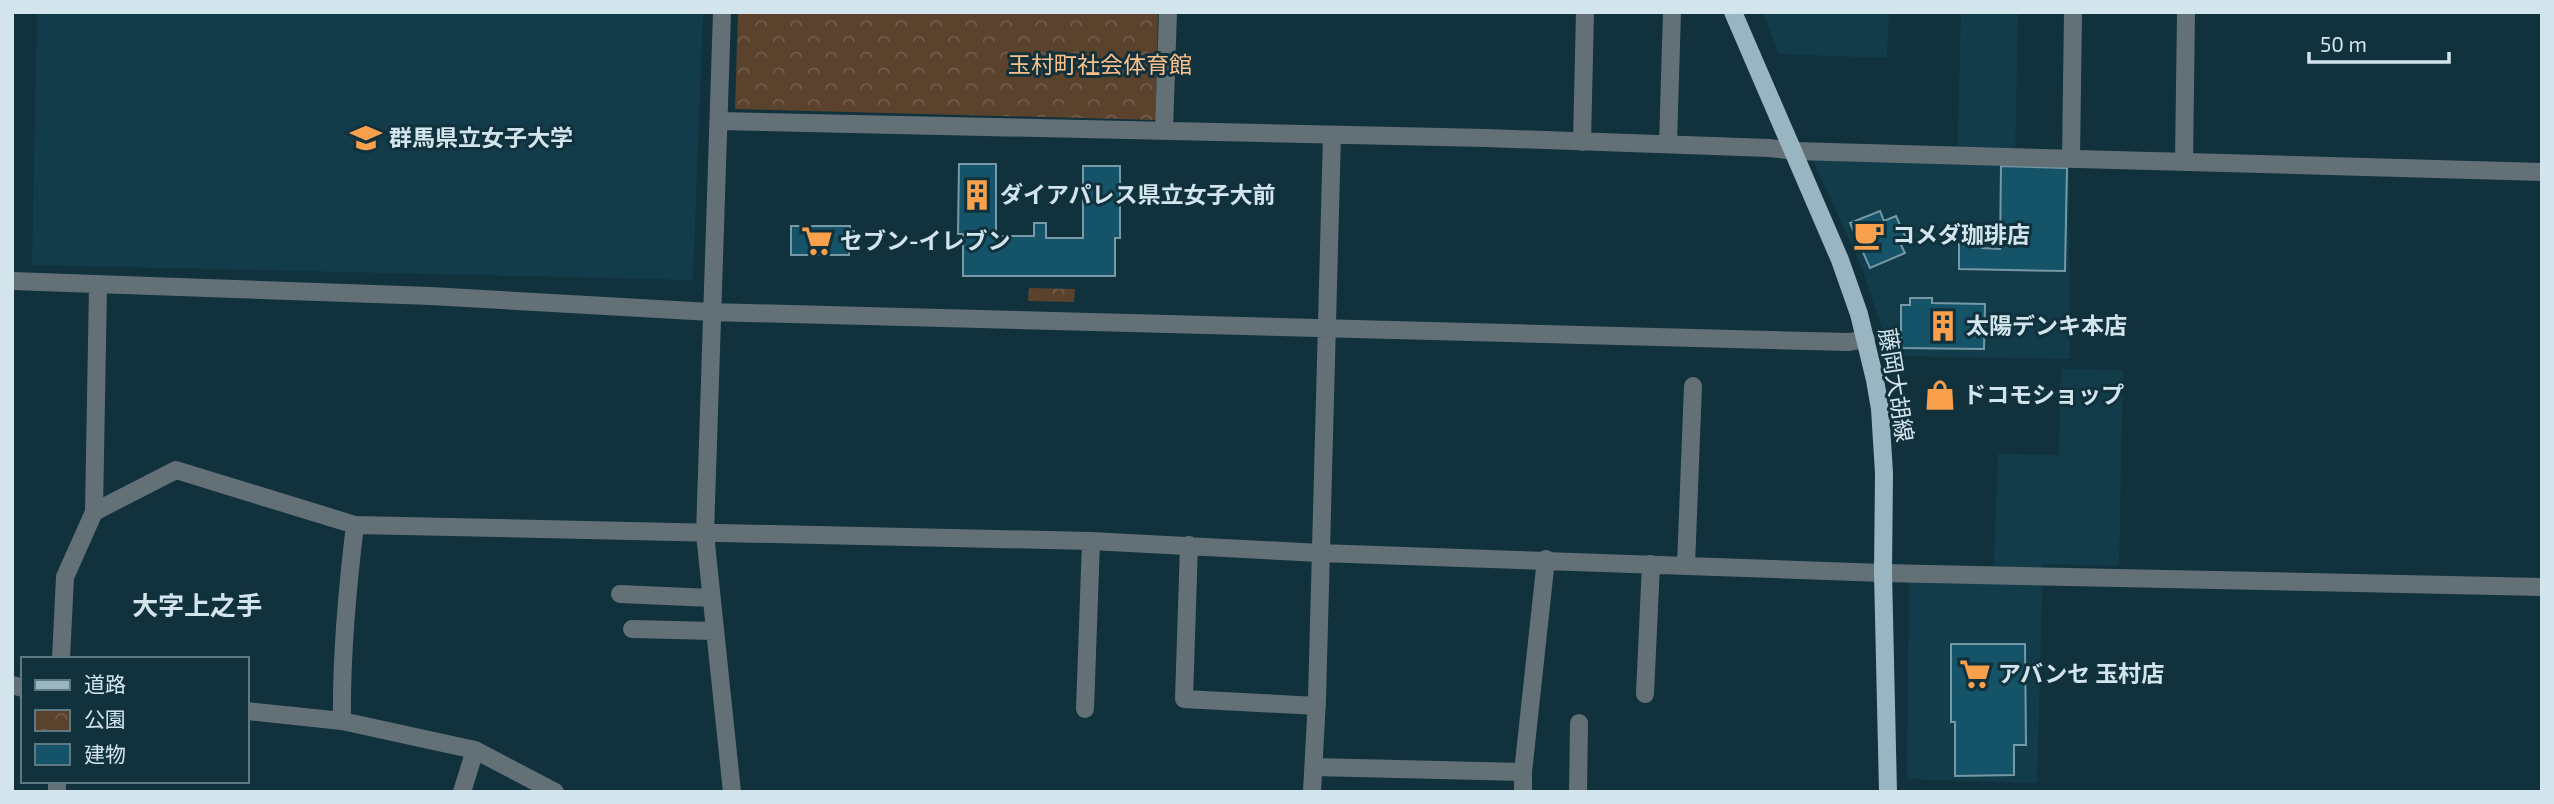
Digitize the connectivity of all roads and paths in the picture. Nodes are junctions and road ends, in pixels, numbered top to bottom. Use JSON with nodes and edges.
{"nodes":[{"id":1,"x":722,"y":12,"type":"edge"},
{"id":2,"x":1168,"y":12,"type":"edge"},
{"id":3,"x":1585,"y":12,"type":"edge"},
{"id":4,"x":1672,"y":12,"type":"edge"},
{"id":5,"x":1733,"y":12,"type":"edge"},
{"id":6,"x":2073,"y":12,"type":"edge"},
{"id":7,"x":2186,"y":12,"type":"edge"},
{"id":8,"x":719,"y":121,"type":"junction"},
{"id":9,"x":1164,"y":130,"type":"junction"},
{"id":10,"x":1332,"y":135,"type":"junction"},
{"id":11,"x":1582,"y":142,"type":"junction"},
{"id":12,"x":1668,"y":144,"type":"junction"},
{"id":13,"x":1795,"y":151,"type":"junction"},
{"id":14,"x":2071,"y":159,"type":"junction"},
{"id":15,"x":2184,"y":162,"type":"junction"},
{"id":16,"x":2542,"y":172,"type":"edge"},
{"id":17,"x":12,"y":281,"type":"edge"},
{"id":18,"x":98,"y":286,"type":"junction"},
{"id":19,"x":711,"y":312,"type":"junction"},
{"id":20,"x":1327,"y":329,"type":"junction"},
{"id":21,"x":1866,"y":339,"type":"junction"},
{"id":22,"x":1693,"y":386,"type":"dead end"},
{"id":23,"x":94,"y":512,"type":"junction"},
{"id":24,"x":355,"y":525,"type":"junction"},
{"id":25,"x":705,"y":534,"type":"junction"},
{"id":26,"x":1091,"y":541,"type":"junction"},
{"id":27,"x":1189,"y":545,"type":"junction"},
{"id":28,"x":1321,"y":553,"type":"junction"},
{"id":29,"x":1546,"y":559,"type":"junction"},
{"id":30,"x":1651,"y":564,"type":"junction"},
{"id":31,"x":1686,"y":565,"type":"junction"},
{"id":32,"x":1883,"y":573,"type":"junction"},
{"id":33,"x":2542,"y":587,"type":"edge"},
{"id":34,"x":620,"y":594,"type":"dead end"},
{"id":35,"x":711,"y":598,"type":"junction"},
{"id":36,"x":632,"y":629,"type":"dead end"},
{"id":37,"x":715,"y":631,"type":"junction"},
{"id":38,"x":61,"y":657,"type":"edge"},
{"id":39,"x":1645,"y":694,"type":"dead end"},
{"id":40,"x":1317,"y":706,"type":"junction"},
{"id":41,"x":1085,"y":709,"type":"dead end"},
{"id":42,"x":248,"y":711,"type":"edge"},
{"id":43,"x":342,"y":721,"type":"junction"},
{"id":44,"x":1579,"y":723,"type":"dead end"},
{"id":45,"x":475,"y":750,"type":"junction"},
{"id":46,"x":1314,"y":767,"type":"junction"},
{"id":47,"x":1522,"y":772,"type":"junction"},
{"id":48,"x":461,"y":792,"type":"edge"},
{"id":49,"x":555,"y":792,"type":"edge"},
{"id":50,"x":732,"y":792,"type":"edge"},
{"id":51,"x":1312,"y":792,"type":"edge"},
{"id":52,"x":1522,"y":792,"type":"edge"},
{"id":53,"x":1578,"y":792,"type":"edge"},
{"id":54,"x":1888,"y":792,"type":"edge"}],
"edges":[{"from":1,"to":8,"type":"street"},
{"from":2,"to":9,"type":"street"},
{"from":3,"to":11,"type":"street"},
{"from":4,"to":12,"type":"street"},
{"from":5,"to":13,"type":"main road","name":"藤岡大胡線"},
{"from":6,"to":14,"type":"street"},
{"from":7,"to":15,"type":"street"},
{"from":8,"to":9,"type":"street"},
{"from":8,"to":19,"type":"street"},
{"from":9,"to":10,"type":"street"},
{"from":10,"to":11,"type":"street"},
{"from":10,"to":20,"type":"street"},
{"from":11,"to":12,"type":"street"},
{"from":12,"to":13,"type":"street"},
{"from":13,"to":14,"type":"street"},
{"from":13,"to":21,"type":"main road","name":"藤岡大胡線"},
{"from":14,"to":15,"type":"street"},
{"from":15,"to":16,"type":"street"},
{"from":17,"to":18,"type":"street"},
{"from":18,"to":19,"type":"street"},
{"from":18,"to":23,"type":"street"},
{"from":19,"to":20,"type":"street"},
{"from":19,"to":25,"type":"street"},
{"from":20,"to":21,"type":"street"},
{"from":20,"to":28,"type":"street"},
{"from":21,"to":32,"type":"main road","name":"藤岡大胡線"},
{"from":22,"to":31,"type":"street"},
{"from":23,"to":24,"type":"street"},
{"from":23,"to":38,"type":"street"},
{"from":24,"to":25,"type":"street"},
{"from":24,"to":43,"type":"street"},
{"from":25,"to":26,"type":"street"},
{"from":25,"to":35,"type":"street"},
{"from":26,"to":27,"type":"street"},
{"from":26,"to":41,"type":"street"},
{"from":27,"to":28,"type":"street"},
{"from":27,"to":40,"type":"street"},
{"from":28,"to":29,"type":"street"},
{"from":28,"to":40,"type":"street"},
{"from":29,"to":30,"type":"street"},
{"from":29,"to":47,"type":"street"},
{"from":30,"to":31,"type":"street"},
{"from":30,"to":39,"type":"street"},
{"from":31,"to":32,"type":"street"},
{"from":32,"to":33,"type":"street"},
{"from":32,"to":54,"type":"main road","name":"藤岡大胡線"},
{"from":34,"to":35,"type":"street"},
{"from":35,"to":37,"type":"street"},
{"from":36,"to":37,"type":"street"},
{"from":37,"to":50,"type":"street"},
{"from":40,"to":46,"type":"street"},
{"from":42,"to":43,"type":"street"},
{"from":43,"to":45,"type":"street"},
{"from":44,"to":53,"type":"street"},
{"from":45,"to":48,"type":"street"},
{"from":45,"to":49,"type":"street"},
{"from":46,"to":47,"type":"street"},
{"from":46,"to":51,"type":"street"},
{"from":47,"to":52,"type":"street"}]}
